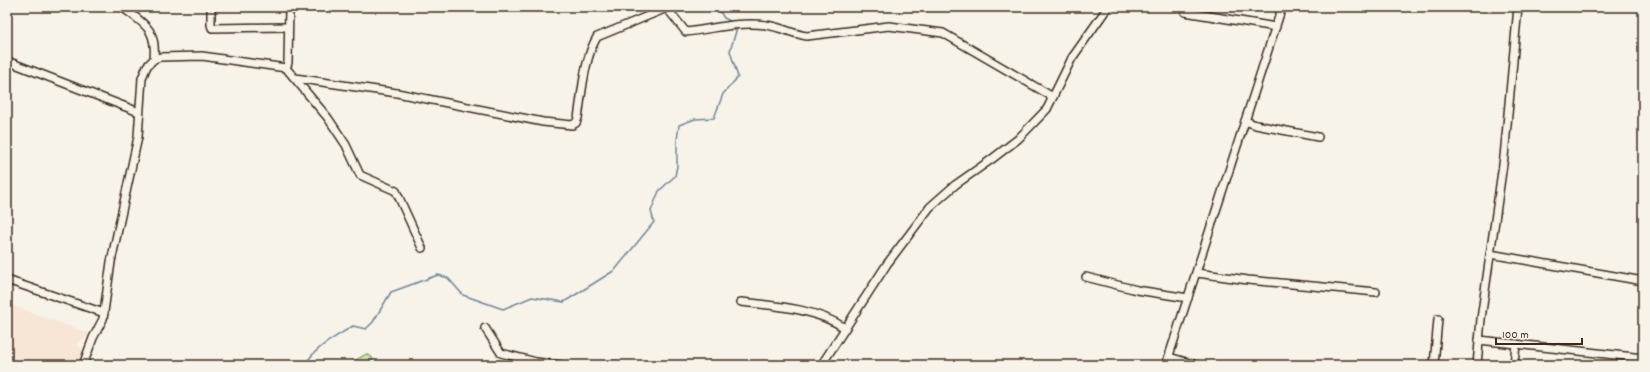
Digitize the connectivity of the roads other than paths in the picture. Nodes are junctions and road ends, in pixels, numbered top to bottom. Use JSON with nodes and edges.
{"nodes":[{"id":1,"x":122,"y":7,"type":"edge"},
{"id":2,"x":211,"y":7,"type":"edge"},
{"id":3,"x":289,"y":7,"type":"edge"},
{"id":4,"x":666,"y":7,"type":"edge"},
{"id":5,"x":1108,"y":7,"type":"edge"},
{"id":6,"x":1282,"y":7,"type":"edge"},
{"id":7,"x":1518,"y":7,"type":"edge"},
{"id":8,"x":1202,"y":11,"type":"edge"},
{"id":9,"x":1185,"y":12,"type":"dead end"},
{"id":10,"x":1276,"y":26,"type":"junction"},
{"id":11,"x":288,"y":27,"type":"junction"},
{"id":12,"x":154,"y":59,"type":"junction"},
{"id":13,"x":7,"y":61,"type":"edge"},
{"id":14,"x":286,"y":68,"type":"junction"},
{"id":15,"x":295,"y":78,"type":"junction"},
{"id":16,"x":1053,"y":97,"type":"junction"},
{"id":17,"x":139,"y":112,"type":"junction"},
{"id":18,"x":1245,"y":121,"type":"junction"},
{"id":19,"x":1318,"y":137,"type":"dead end"},
{"id":20,"x":422,"y":248,"type":"dead end"},
{"id":21,"x":1490,"y":254,"type":"junction"},
{"id":22,"x":1197,"y":273,"type":"junction"},
{"id":23,"x":1086,"y":277,"type":"dead end"},
{"id":24,"x":7,"y":280,"type":"edge"},
{"id":25,"x":1643,"y":281,"type":"edge"},
{"id":26,"x":1376,"y":292,"type":"dead end"},
{"id":27,"x":1188,"y":298,"type":"junction"},
{"id":28,"x":741,"y":302,"type":"dead end"},
{"id":29,"x":104,"y":313,"type":"junction"},
{"id":30,"x":1438,"y":319,"type":"dead end"},
{"id":31,"x":486,"y":328,"type":"dead end"},
{"id":32,"x":845,"y":328,"type":"junction"},
{"id":33,"x":1479,"y":340,"type":"junction"},
{"id":34,"x":1516,"y":344,"type":"junction"},
{"id":35,"x":1169,"y":357,"type":"junction"},
{"id":36,"x":1641,"y":360,"type":"edge"},
{"id":37,"x":83,"y":365,"type":"edge"},
{"id":38,"x":560,"y":365,"type":"edge"},
{"id":39,"x":607,"y":365,"type":"edge"},
{"id":40,"x":616,"y":365,"type":"edge"},
{"id":41,"x":823,"y":365,"type":"edge"},
{"id":42,"x":1166,"y":365,"type":"edge"},
{"id":43,"x":1196,"y":365,"type":"edge"},
{"id":44,"x":1434,"y":365,"type":"edge"},
{"id":45,"x":1477,"y":365,"type":"edge"},
{"id":46,"x":1514,"y":365,"type":"edge"}],
"edges":[{"from":1,"to":12,"type":"street"},
{"from":2,"to":11,"type":"street"},
{"from":3,"to":11,"type":"street"},
{"from":4,"to":15,"type":"street"},
{"from":4,"to":16,"type":"street"},
{"from":5,"to":16,"type":"street"},
{"from":6,"to":10,"type":"street"},
{"from":7,"to":21,"type":"street"},
{"from":8,"to":9,"type":"street"},
{"from":8,"to":10,"type":"street"},
{"from":10,"to":18,"type":"street"},
{"from":11,"to":14,"type":"street"},
{"from":12,"to":14,"type":"street"},
{"from":12,"to":17,"type":"street"},
{"from":13,"to":17,"type":"street"},
{"from":14,"to":15,"type":"street"},
{"from":15,"to":20,"type":"street"},
{"from":16,"to":32,"type":"street"},
{"from":17,"to":29,"type":"street"},
{"from":18,"to":19,"type":"street"},
{"from":18,"to":22,"type":"street"},
{"from":21,"to":25,"type":"street"},
{"from":21,"to":33,"type":"street"},
{"from":22,"to":26,"type":"street"},
{"from":22,"to":27,"type":"street"},
{"from":23,"to":27,"type":"street"},
{"from":24,"to":29,"type":"street"},
{"from":27,"to":35,"type":"street"},
{"from":28,"to":32,"type":"street"},
{"from":29,"to":37,"type":"street"},
{"from":30,"to":44,"type":"street"},
{"from":31,"to":38,"type":"street"},
{"from":32,"to":41,"type":"street"},
{"from":33,"to":34,"type":"street"},
{"from":33,"to":45,"type":"street"},
{"from":34,"to":36,"type":"street"},
{"from":34,"to":46,"type":"street"},
{"from":35,"to":42,"type":"street"},
{"from":35,"to":43,"type":"street"},
{"from":39,"to":40,"type":"street"}]}
